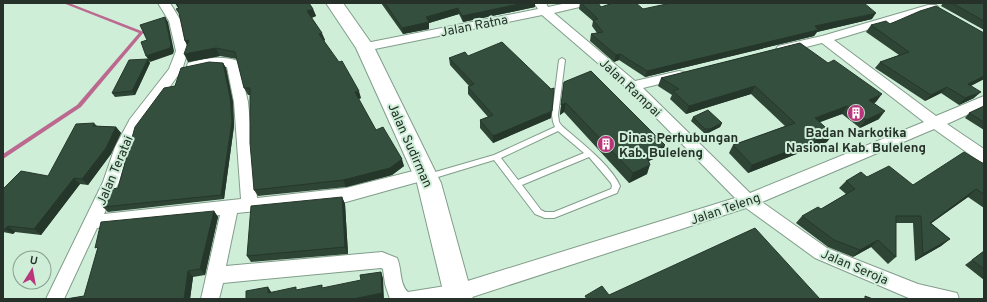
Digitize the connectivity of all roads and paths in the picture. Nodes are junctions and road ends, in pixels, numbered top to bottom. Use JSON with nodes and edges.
{"nodes":[{"id":1,"x":164,"y":3,"type":"edge"},
{"id":2,"x":334,"y":3,"type":"edge"},
{"id":3,"x":584,"y":3,"type":"edge"},
{"id":4,"x":928,"y":5,"type":"edge"},
{"id":5,"x":542,"y":7,"type":"edge"},
{"id":6,"x":945,"y":14,"type":"edge"},
{"id":7,"x":824,"y":38,"type":"junction"},
{"id":8,"x":365,"y":47,"type":"junction"},
{"id":9,"x":771,"y":52,"type":"edge"},
{"id":10,"x":562,"y":60,"type":"dead end"},
{"id":11,"x":175,"y":70,"type":"junction"},
{"id":12,"x":694,"y":71,"type":"edge"},
{"id":13,"x":633,"y":86,"type":"junction"},
{"id":14,"x":984,"y":101,"type":"edge"},
{"id":15,"x":935,"y":124,"type":"junction"},
{"id":16,"x":559,"y":128,"type":"junction"},
{"id":17,"x":590,"y":154,"type":"junction"},
{"id":18,"x":496,"y":157,"type":"junction"},
{"id":19,"x":984,"y":157,"type":"edge"},
{"id":20,"x":426,"y":175,"type":"junction"},
{"id":21,"x":517,"y":184,"type":"junction"},
{"id":22,"x":748,"y":202,"type":"junction"},
{"id":23,"x":250,"y":205,"type":"junction"},
{"id":24,"x":230,"y":207,"type":"junction"},
{"id":25,"x":91,"y":222,"type":"junction"},
{"id":26,"x":215,"y":275,"type":"junction"},
{"id":27,"x":459,"y":296,"type":"edge"},
{"id":28,"x":55,"y":299,"type":"edge"},
{"id":29,"x":210,"y":299,"type":"edge"},
{"id":30,"x":404,"y":299,"type":"edge"},
{"id":31,"x":411,"y":299,"type":"edge"},
{"id":32,"x":950,"y":299,"type":"edge"}],
"edges":[{"from":1,"to":11,"type":"street","name":"Jalan Teratai"},
{"from":2,"to":8,"type":"main road","name":"Jalan Sudirman"},
{"from":3,"to":5,"type":"street","name":"Jalan Ratna"},
{"from":4,"to":6,"type":"street"},
{"from":4,"to":7,"type":"street"},
{"from":5,"to":8,"type":"street","name":"Jalan Ratna"},
{"from":5,"to":13,"type":"street","name":"Jalan Rampai"},
{"from":7,"to":9,"type":"street"},
{"from":7,"to":15,"type":"street"},
{"from":8,"to":20,"type":"main road","name":"Jalan Sudirman"},
{"from":10,"to":16,"type":"lane"},
{"from":11,"to":23,"type":"street"},
{"from":11,"to":25,"type":"street","name":"Jalan Teratai"},
{"from":12,"to":13,"type":"street"},
{"from":13,"to":22,"type":"street","name":"Jalan Rampai"},
{"from":14,"to":15,"type":"street","name":"Jalan Teleng"},
{"from":15,"to":19,"type":"street"},
{"from":15,"to":22,"type":"street","name":"Jalan Teleng"},
{"from":16,"to":17,"type":"lane"},
{"from":16,"to":18,"type":"lane"},
{"from":17,"to":21,"type":"lane"},
{"from":17,"to":21,"type":"lane"},
{"from":18,"to":20,"type":"lane"},
{"from":18,"to":21,"type":"lane"},
{"from":20,"to":23,"type":"street"},
{"from":20,"to":27,"type":"main road","name":"Jalan Sudirman"},
{"from":22,"to":27,"type":"street","name":"Jalan Teleng"},
{"from":22,"to":32,"type":"street","name":"Jalan Seroja"},
{"from":23,"to":24,"type":"street"},
{"from":24,"to":25,"type":"street"},
{"from":24,"to":26,"type":"street"},
{"from":25,"to":28,"type":"street","name":"Jalan Teratai"},
{"from":26,"to":29,"type":"street"},
{"from":26,"to":30,"type":"street"},
{"from":27,"to":31,"type":"street","name":"Jalan Teleng"}]}
